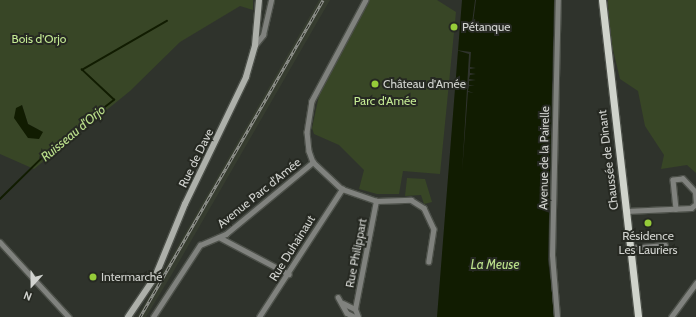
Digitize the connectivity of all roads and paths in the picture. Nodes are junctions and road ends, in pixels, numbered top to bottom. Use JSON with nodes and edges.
{"nodes":[{"id":1,"x":259,"y":0,"type":"edge"},
{"id":2,"x":271,"y":0,"type":"edge"},
{"id":3,"x":366,"y":0,"type":"edge"},
{"id":4,"x":558,"y":0,"type":"edge"},
{"id":5,"x":602,"y":0,"type":"edge"},
{"id":6,"x":255,"y":45,"type":"junction"},
{"id":7,"x":312,"y":162,"type":"junction"},
{"id":8,"x":342,"y":189,"type":"junction"},
{"id":9,"x":376,"y":201,"type":"junction"},
{"id":10,"x":676,"y":209,"type":"junction"},
{"id":11,"x":626,"y":211,"type":"junction"},
{"id":12,"x":220,"y":237,"type":"junction"},
{"id":13,"x":0,"y":242,"type":"edge"},
{"id":14,"x":665,"y":245,"type":"dead end"},
{"id":15,"x":630,"y":248,"type":"junction"},
{"id":16,"x":429,"y":262,"type":"dead end"},
{"id":17,"x":288,"y":274,"type":"junction"},
{"id":18,"x":696,"y":283,"type":"edge"},
{"id":19,"x":338,"y":297,"type":"dead end"},
{"id":20,"x":343,"y":303,"type":"junction"},
{"id":21,"x":355,"y":309,"type":"junction"},
{"id":22,"x":69,"y":317,"type":"edge"},
{"id":23,"x":128,"y":317,"type":"edge"},
{"id":24,"x":153,"y":317,"type":"edge"},
{"id":25,"x":259,"y":317,"type":"edge"},
{"id":26,"x":356,"y":317,"type":"edge"},
{"id":27,"x":557,"y":317,"type":"edge"},
{"id":28,"x":638,"y":317,"type":"edge"},
{"id":29,"x":671,"y":317,"type":"edge"}],
"edges":[{"from":1,"to":6,"type":"main road","name":"Rue de Dave"},
{"from":2,"to":6,"type":"street"},
{"from":3,"to":7,"type":"street","name":"Avenue Parc d'Amée"},
{"from":4,"to":27,"type":"street","name":"Avenue de la Pairelle"},
{"from":5,"to":11,"type":"main road","name":"Chaussée de Dinant"},
{"from":6,"to":23,"type":"main road","name":"Rue de Dave"},
{"from":7,"to":8,"type":"street"},
{"from":7,"to":12,"type":"street","name":"Avenue Parc d'Amée"},
{"from":8,"to":9,"type":"street"},
{"from":8,"to":17,"type":"street","name":"Rue Duhainaut"},
{"from":9,"to":16,"type":"street"},
{"from":9,"to":21,"type":"street","name":"Rue Philippart"},
{"from":10,"to":10,"type":"street"},
{"from":10,"to":11,"type":"street"},
{"from":11,"to":15,"type":"main road","name":"Chaussée de Dinant"},
{"from":12,"to":17,"type":"street"},
{"from":12,"to":24,"type":"street","name":"Avenue Parc d'Amée"},
{"from":13,"to":22,"type":"street"},
{"from":14,"to":15,"type":"street"},
{"from":15,"to":28,"type":"main road","name":"Chaussée de Dinant"},
{"from":17,"to":25,"type":"street","name":"Rue Duhainaut"},
{"from":18,"to":29,"type":"street"},
{"from":19,"to":20,"type":"street"},
{"from":20,"to":21,"type":"street","name":"Rue Philippart"},
{"from":20,"to":26,"type":"street"},
{"from":21,"to":26,"type":"street"}]}
